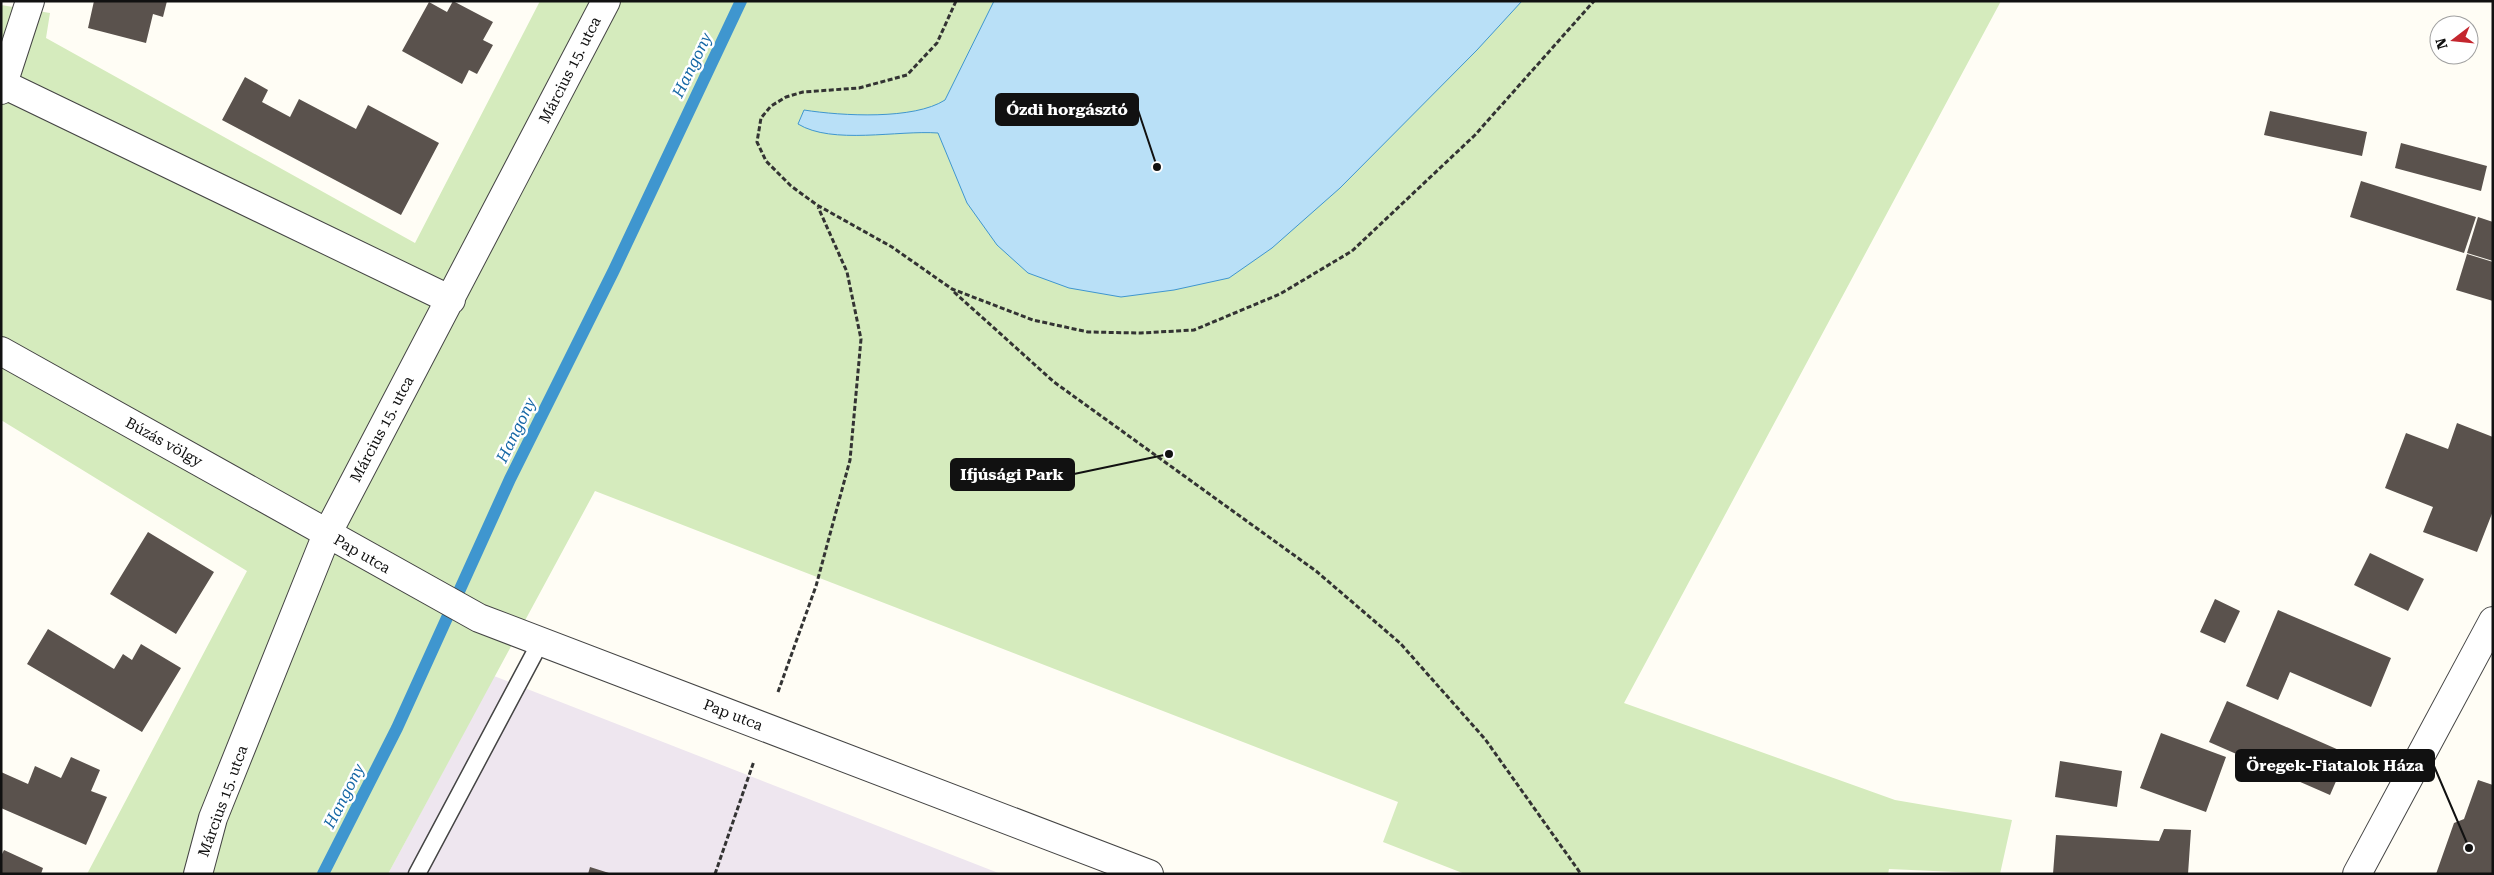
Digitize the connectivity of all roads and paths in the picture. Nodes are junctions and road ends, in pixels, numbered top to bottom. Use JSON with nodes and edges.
{"nodes":[{"id":1,"x":30,"y":1,"type":"edge"},
{"id":2,"x":606,"y":1,"type":"edge"},
{"id":3,"x":956,"y":1,"type":"edge"},
{"id":4,"x":1594,"y":1,"type":"edge"},
{"id":5,"x":2,"y":87,"type":"edge"},
{"id":6,"x":817,"y":205,"type":"junction"},
{"id":7,"x":952,"y":289,"type":"junction"},
{"id":8,"x":451,"y":300,"type":"junction"},
{"id":9,"x":1,"y":351,"type":"edge"},
{"id":10,"x":327,"y":534,"type":"junction"},
{"id":11,"x":2493,"y":621,"type":"edge"},
{"id":12,"x":541,"y":641,"type":"junction"},
{"id":13,"x":778,"y":692,"type":"dead end"},
{"id":14,"x":755,"y":756,"type":"dead end"},
{"id":15,"x":1105,"y":866,"type":"edge"},
{"id":16,"x":198,"y":874,"type":"edge"},
{"id":17,"x":417,"y":874,"type":"edge"},
{"id":18,"x":715,"y":874,"type":"edge"},
{"id":19,"x":1150,"y":874,"type":"edge"},
{"id":20,"x":1581,"y":874,"type":"edge"},
{"id":21,"x":2356,"y":874,"type":"edge"}],
"edges":[{"from":1,"to":5,"type":"street"},
{"from":2,"to":8,"type":"street","name":"Március 15. utca"},
{"from":3,"to":6,"type":"path"},
{"from":4,"to":7,"type":"path"},
{"from":5,"to":8,"type":"street"},
{"from":6,"to":7,"type":"path"},
{"from":6,"to":13,"type":"path"},
{"from":7,"to":20,"type":"path"},
{"from":8,"to":10,"type":"street","name":"Március 15. utca"},
{"from":9,"to":10,"type":"street","name":"Búzás völgy"},
{"from":10,"to":12,"type":"street","name":"Pap utca"},
{"from":10,"to":16,"type":"street","name":"Március 15. utca"},
{"from":11,"to":21,"type":"street"},
{"from":12,"to":15,"type":"street","name":"Pap utca"},
{"from":12,"to":17,"type":"lane"},
{"from":14,"to":18,"type":"path"},
{"from":15,"to":19,"type":"street","name":"Pap utca"}]}
